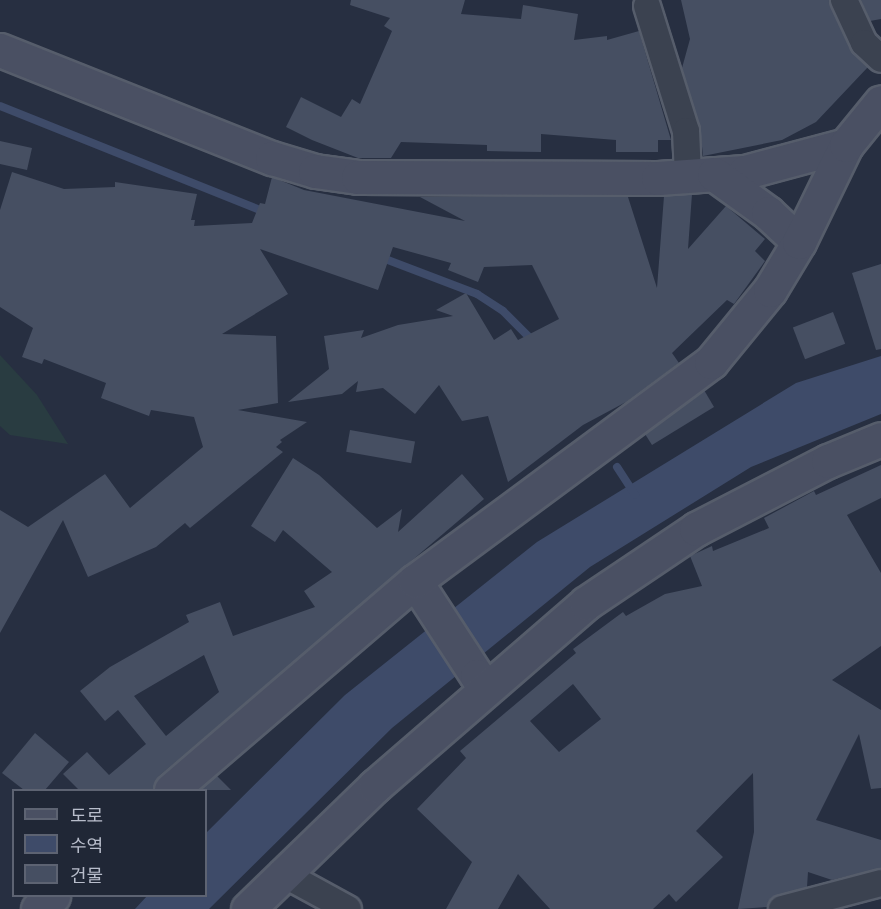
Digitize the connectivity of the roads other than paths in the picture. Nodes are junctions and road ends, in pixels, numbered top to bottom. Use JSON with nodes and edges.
{"nodes":[{"id":1,"x":844,"y":0,"type":"edge"},
{"id":2,"x":648,"y":6,"type":"dead end"},
{"id":3,"x":0,"y":50,"type":"edge"},
{"id":4,"x":881,"y":59,"type":"edge"},
{"id":5,"x":881,"y":102,"type":"edge"},
{"id":6,"x":846,"y":145,"type":"junction"},
{"id":7,"x":701,"y":174,"type":"junction"},
{"id":8,"x":799,"y":242,"type":"junction"},
{"id":9,"x":881,"y":439,"type":"edge"},
{"id":10,"x":421,"y":588,"type":"junction"},
{"id":11,"x":482,"y":681,"type":"junction"},
{"id":12,"x":172,"y":789,"type":"edge"},
{"id":13,"x":282,"y":873,"type":"junction"},
{"id":14,"x":881,"y":884,"type":"edge"},
{"id":15,"x":52,"y":897,"type":"edge"},
{"id":16,"x":38,"y":909,"type":"edge"},
{"id":17,"x":248,"y":909,"type":"edge"},
{"id":18,"x":348,"y":909,"type":"edge"},
{"id":19,"x":782,"y":909,"type":"edge"}],
"edges":[{"from":1,"to":4,"type":"street"},
{"from":2,"to":7,"type":"street"},
{"from":3,"to":7,"type":"street"},
{"from":5,"to":6,"type":"street"},
{"from":6,"to":7,"type":"street"},
{"from":6,"to":8,"type":"street"},
{"from":7,"to":8,"type":"street"},
{"from":8,"to":10,"type":"street"},
{"from":9,"to":11,"type":"street"},
{"from":10,"to":11,"type":"street"},
{"from":10,"to":12,"type":"street"},
{"from":11,"to":13,"type":"street"},
{"from":13,"to":17,"type":"street"},
{"from":13,"to":18,"type":"street"},
{"from":14,"to":19,"type":"street"},
{"from":15,"to":16,"type":"street"}]}
